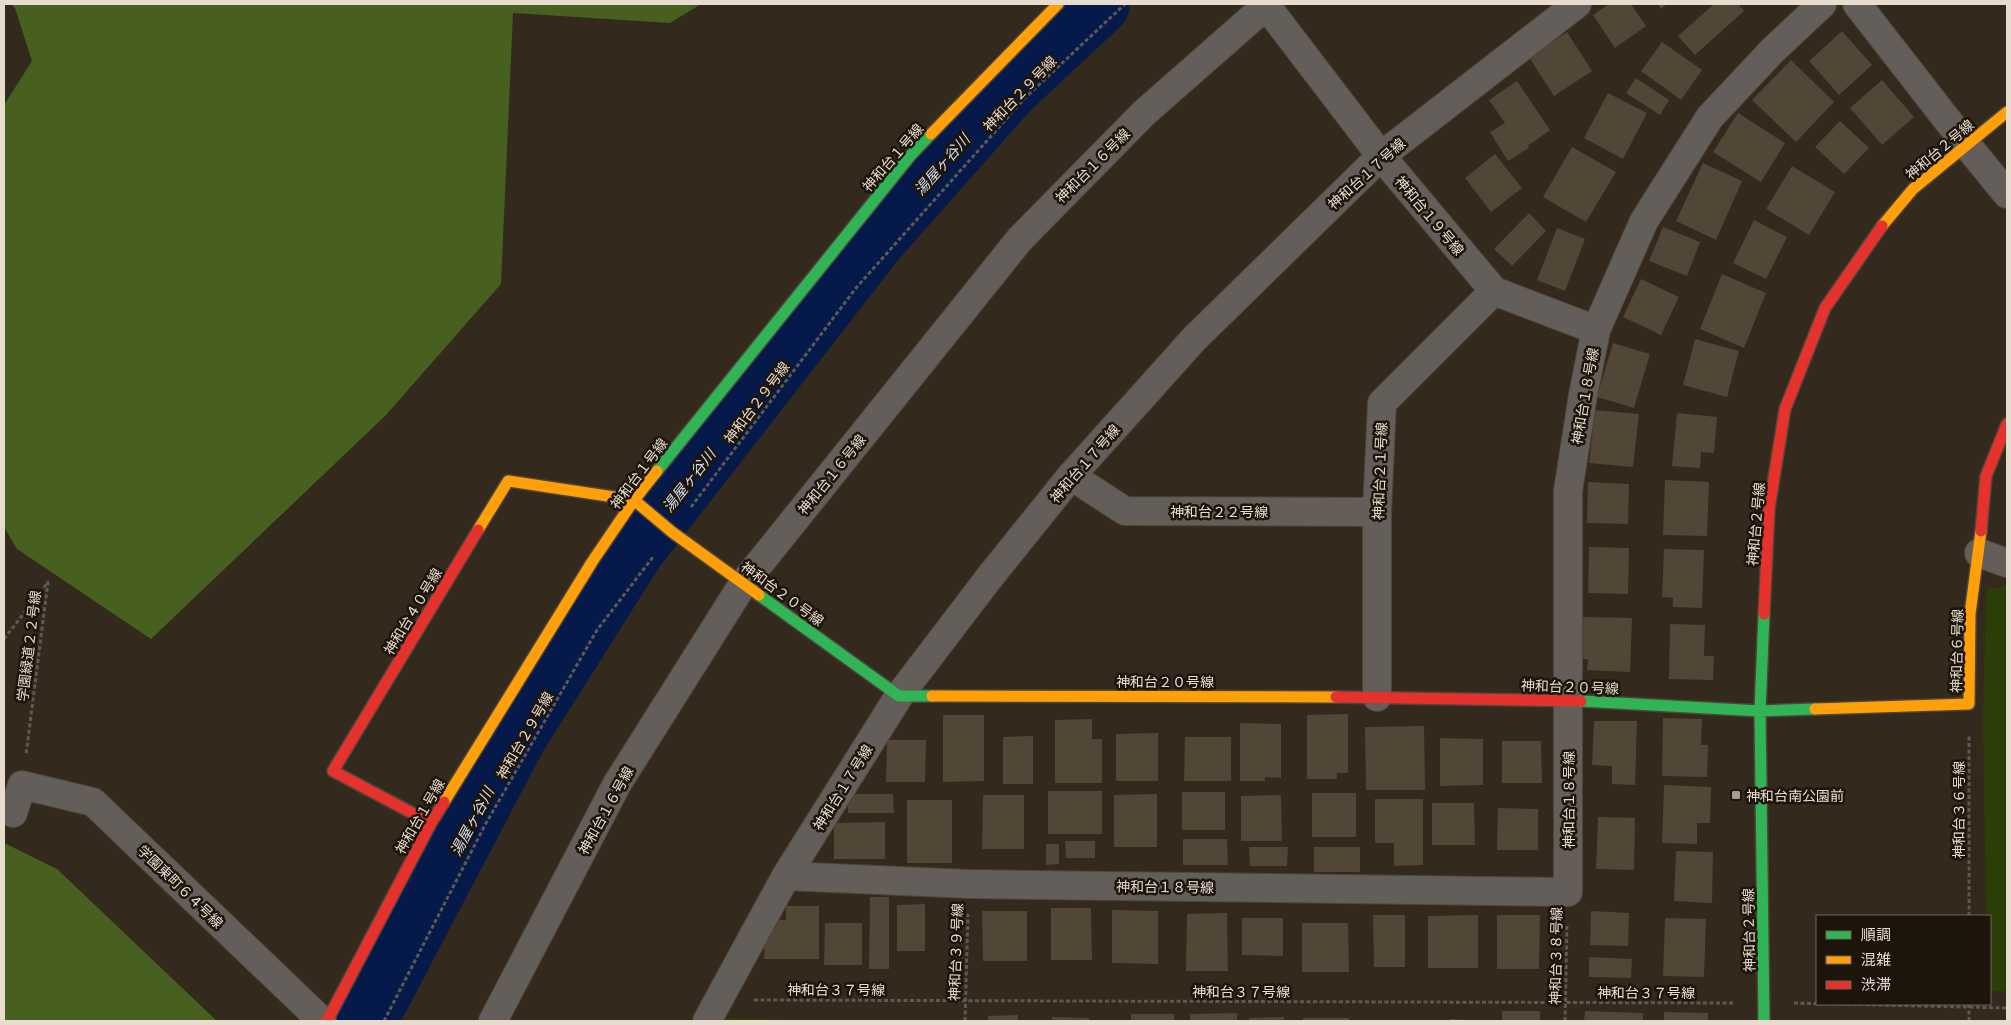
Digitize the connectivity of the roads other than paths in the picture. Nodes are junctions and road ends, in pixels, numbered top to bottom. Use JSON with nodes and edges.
{"nodes":[{"id":1,"x":1058,"y":4,"type":"edge"},
{"id":2,"x":1266,"y":4,"type":"edge"},
{"id":3,"x":1576,"y":4,"type":"edge"},
{"id":4,"x":1822,"y":4,"type":"edge"},
{"id":5,"x":1858,"y":4,"type":"edge"},
{"id":6,"x":2007,"y":112,"type":"edge"},
{"id":7,"x":1966,"y":144,"type":"junction"},
{"id":8,"x":1381,"y":156,"type":"junction"},
{"id":9,"x":2007,"y":194,"type":"edge"},
{"id":10,"x":1494,"y":291,"type":"junction"},
{"id":11,"x":1596,"y":330,"type":"junction"},
{"id":12,"x":2007,"y":424,"type":"edge"},
{"id":13,"x":1071,"y":476,"type":"junction"},
{"id":14,"x":634,"y":500,"type":"junction"},
{"id":15,"x":1377,"y":512,"type":"junction"},
{"id":16,"x":1979,"y":553,"type":"junction"},
{"id":17,"x":2007,"y":563,"type":"edge"},
{"id":18,"x":744,"y":584,"type":"junction"},
{"id":19,"x":899,"y":696,"type":"junction"},
{"id":20,"x":1377,"y":697,"type":"junction"},
{"id":21,"x":1568,"y":700,"type":"junction"},
{"id":22,"x":1760,"y":711,"type":"junction"},
{"id":23,"x":13,"y":813,"type":"dead end"},
{"id":24,"x":431,"y":823,"type":"junction"},
{"id":25,"x":786,"y":876,"type":"junction"},
{"id":26,"x":713,"y":1010,"type":"edge"},
{"id":27,"x":322,"y":1021,"type":"edge"},
{"id":28,"x":326,"y":1021,"type":"edge"},
{"id":29,"x":493,"y":1021,"type":"edge"},
{"id":30,"x":1764,"y":1021,"type":"edge"}],
"edges":[{"from":1,"to":14,"type":"street","name":"神和台１号線"},
{"from":2,"to":8,"type":"street","name":"神和台１９号線"},
{"from":2,"to":18,"type":"street","name":"神和台１６号線"},
{"from":3,"to":8,"type":"street","name":"神和台１７号線"},
{"from":4,"to":11,"type":"street","name":"神和台１８号線"},
{"from":5,"to":7,"type":"street"},
{"from":6,"to":7,"type":"street","name":"神和台２号線"},
{"from":7,"to":9,"type":"street"},
{"from":7,"to":22,"type":"street","name":"神和台２号線"},
{"from":8,"to":10,"type":"street","name":"神和台１９号線"},
{"from":8,"to":13,"type":"street","name":"神和台１７号線"},
{"from":10,"to":11,"type":"street","name":"神和台１９号線"},
{"from":10,"to":15,"type":"street","name":"神和台２１号線"},
{"from":11,"to":21,"type":"street","name":"神和台１８号線"},
{"from":12,"to":16,"type":"street","name":"神和台６号線"},
{"from":13,"to":15,"type":"street","name":"神和台２２号線"},
{"from":13,"to":19,"type":"street","name":"神和台１７号線"},
{"from":14,"to":18,"type":"street","name":"神和台２０号線"},
{"from":14,"to":24,"type":"street","name":"神和台１号線"},
{"from":14,"to":24,"type":"street","name":"神和台４０号線"},
{"from":15,"to":20,"type":"street","name":"神和台２１号線"},
{"from":16,"to":17,"type":"street"},
{"from":16,"to":22,"type":"street","name":"神和台６号線"},
{"from":18,"to":19,"type":"street","name":"神和台２０号線"},
{"from":18,"to":29,"type":"street","name":"神和台１６号線"},
{"from":19,"to":20,"type":"street","name":"神和台２０号線"},
{"from":19,"to":25,"type":"street","name":"神和台１７号線"},
{"from":20,"to":21,"type":"street","name":"神和台２０号線"},
{"from":21,"to":22,"type":"street","name":"神和台２０号線"},
{"from":21,"to":25,"type":"street","name":"神和台１８号線"},
{"from":22,"to":30,"type":"street","name":"神和台２号線"},
{"from":23,"to":27,"type":"street","name":"学園東町６４号線"},
{"from":24,"to":28,"type":"street","name":"神和台１号線"},
{"from":25,"to":26,"type":"street","name":"神和台１７号線"}]}
